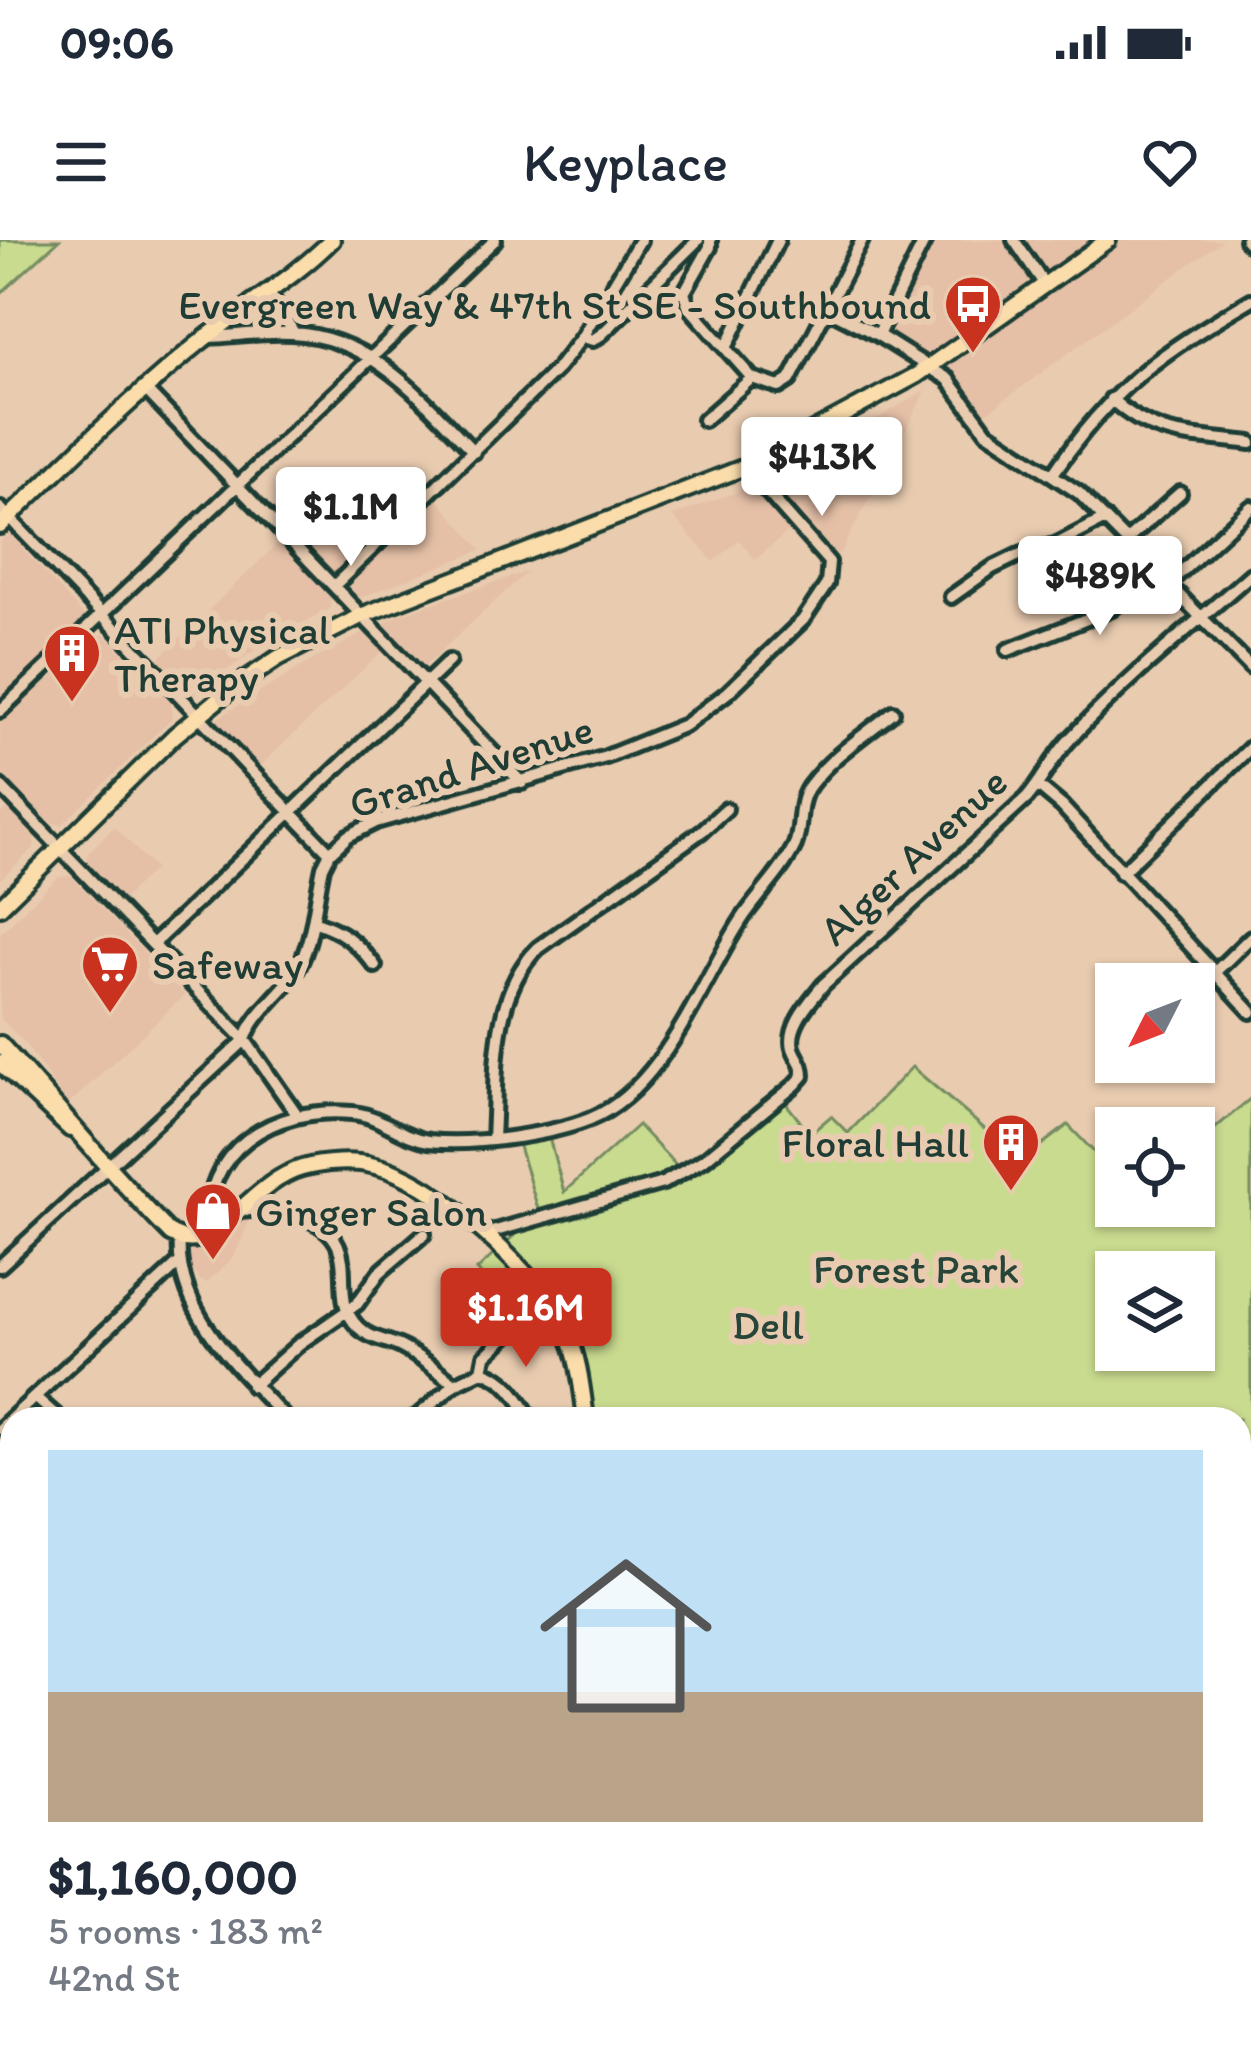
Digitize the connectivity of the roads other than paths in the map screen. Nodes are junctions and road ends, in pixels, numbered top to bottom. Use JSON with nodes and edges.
{"nodes":[{"id":1,"x":332,"y":240,"type":"edge"},
{"id":2,"x":495,"y":240,"type":"edge"},
{"id":3,"x":698,"y":240,"type":"edge"},
{"id":4,"x":710,"y":240,"type":"edge"},
{"id":5,"x":778,"y":240,"type":"edge"},
{"id":6,"x":862,"y":240,"type":"edge"},
{"id":7,"x":925,"y":240,"type":"edge"},
{"id":8,"x":1015,"y":240,"type":"edge"},
{"id":9,"x":1108,"y":240,"type":"edge"},
{"id":10,"x":639,"y":241,"type":"edge"},
{"id":11,"x":1045,"y":285,"type":"junction"},
{"id":12,"x":269,"y":293,"type":"junction"},
{"id":13,"x":1251,"y":300,"type":"edge"},
{"id":14,"x":827,"y":309,"type":"junction"},
{"id":15,"x":294,"y":333,"type":"junction"},
{"id":16,"x":878,"y":335,"type":"junction"},
{"id":17,"x":206,"y":337,"type":"junction"},
{"id":18,"x":582,"y":337,"type":"junction"},
{"id":19,"x":727,"y":346,"type":"junction"},
{"id":20,"x":375,"y":357,"type":"junction"},
{"id":21,"x":930,"y":367,"type":"junction"},
{"id":22,"x":752,"y":378,"type":"junction"},
{"id":23,"x":144,"y":388,"type":"junction"},
{"id":24,"x":1111,"y":399,"type":"junction"},
{"id":25,"x":704,"y":420,"type":"dead end"},
{"id":26,"x":1251,"y":442,"type":"edge"},
{"id":27,"x":474,"y":452,"type":"junction"},
{"id":28,"x":750,"y":465,"type":"junction"},
{"id":29,"x":1053,"y":475,"type":"junction"},
{"id":30,"x":238,"y":487,"type":"junction"},
{"id":31,"x":1180,"y":493,"type":"dead end"},
{"id":32,"x":1251,"y":507,"type":"edge"},
{"id":33,"x":3,"y":517,"type":"edge"},
{"id":34,"x":1105,"y":519,"type":"junction"},
{"id":35,"x":1127,"y":540,"type":"junction"},
{"id":36,"x":1156,"y":571,"type":"junction"},
{"id":37,"x":1251,"y":574,"type":"edge"},
{"id":38,"x":1168,"y":584,"type":"junction"},
{"id":39,"x":335,"y":586,"type":"junction"},
{"id":40,"x":951,"y":597,"type":"dead end"},
{"id":41,"x":363,"y":615,"type":"junction"},
{"id":42,"x":103,"y":616,"type":"junction"},
{"id":43,"x":1200,"y":617,"type":"junction"},
{"id":44,"x":1008,"y":650,"type":"dead end"},
{"id":45,"x":449,"y":661,"type":"dead end"},
{"id":46,"x":1251,"y":668,"type":"edge"},
{"id":47,"x":428,"y":682,"type":"junction"},
{"id":48,"x":0,"y":711,"type":"edge"},
{"id":49,"x":892,"y":712,"type":"dead end"},
{"id":50,"x":197,"y":716,"type":"junction"},
{"id":51,"x":1251,"y":747,"type":"edge"},
{"id":52,"x":522,"y":783,"type":"junction"},
{"id":53,"x":1037,"y":785,"type":"junction"},
{"id":54,"x":0,"y":786,"type":"edge"},
{"id":55,"x":726,"y":809,"type":"dead end"},
{"id":56,"x":290,"y":812,"type":"junction"},
{"id":57,"x":61,"y":846,"type":"junction"},
{"id":58,"x":330,"y":853,"type":"junction"},
{"id":59,"x":1121,"y":873,"type":"junction"},
{"id":60,"x":0,"y":907,"type":"edge"},
{"id":61,"x":313,"y":921,"type":"junction"},
{"id":62,"x":1251,"y":937,"type":"edge"},
{"id":63,"x":153,"y":944,"type":"junction"},
{"id":64,"x":1204,"y":963,"type":"edge"},
{"id":65,"x":375,"y":966,"type":"dead end"},
{"id":66,"x":1215,"y":973,"type":"edge"},
{"id":67,"x":1215,"y":975,"type":"edge"},
{"id":68,"x":1251,"y":1012,"type":"edge"},
{"id":69,"x":245,"y":1040,"type":"junction"},
{"id":70,"x":0,"y":1044,"type":"edge"},
{"id":71,"x":0,"y":1064,"type":"edge"},
{"id":72,"x":20,"y":1074,"type":"junction"},
{"id":73,"x":298,"y":1115,"type":"junction"},
{"id":74,"x":493,"y":1138,"type":"junction"},
{"id":75,"x":105,"y":1166,"type":"junction"},
{"id":76,"x":232,"y":1213,"type":"junction"},
{"id":77,"x":208,"y":1234,"type":"junction"},
{"id":78,"x":424,"y":1234,"type":"dead end"},
{"id":79,"x":485,"y":1234,"type":"junction"},
{"id":80,"x":180,"y":1238,"type":"junction"},
{"id":81,"x":178,"y":1264,"type":"junction"},
{"id":82,"x":0,"y":1266,"type":"edge"},
{"id":83,"x":347,"y":1312,"type":"junction"},
{"id":84,"x":517,"y":1326,"type":"dead end"},
{"id":85,"x":482,"y":1371,"type":"junction"},
{"id":86,"x":455,"y":1384,"type":"junction"},
{"id":87,"x":253,"y":1386,"type":"junction"},
{"id":88,"x":34,"y":1397,"type":"junction"},
{"id":89,"x":24,"y":1407,"type":"edge"},
{"id":90,"x":46,"y":1407,"type":"edge"},
{"id":91,"x":274,"y":1407,"type":"edge"},
{"id":92,"x":428,"y":1407,"type":"edge"},
{"id":93,"x":523,"y":1407,"type":"edge"},
{"id":94,"x":584,"y":1407,"type":"edge"}],
"edges":[{"from":1,"to":12,"type":"main road"},
{"from":2,"to":20,"type":"street"},
{"from":3,"to":18,"type":"street"},
{"from":4,"to":19,"type":"street"},
{"from":5,"to":19,"type":"street"},
{"from":6,"to":14,"type":"street"},
{"from":7,"to":16,"type":"street"},
{"from":8,"to":11,"type":"street"},
{"from":9,"to":11,"type":"main road"},
{"from":10,"to":18,"type":"street"},
{"from":11,"to":21,"type":"main road"},
{"from":12,"to":15,"type":"street"},
{"from":12,"to":17,"type":"main road"},
{"from":13,"to":24,"type":"street"},
{"from":14,"to":16,"type":"street"},
{"from":14,"to":22,"type":"street"},
{"from":15,"to":17,"type":"street"},
{"from":15,"to":20,"type":"street"},
{"from":16,"to":21,"type":"street"},
{"from":17,"to":23,"type":"main road"},
{"from":18,"to":27,"type":"street"},
{"from":19,"to":22,"type":"street"},
{"from":20,"to":27,"type":"street"},
{"from":20,"to":30,"type":"street"},
{"from":21,"to":28,"type":"main road"},
{"from":21,"to":29,"type":"street"},
{"from":22,"to":25,"type":"street"},
{"from":23,"to":30,"type":"street"},
{"from":23,"to":33,"type":"main road"},
{"from":24,"to":26,"type":"street"},
{"from":24,"to":29,"type":"street"},
{"from":27,"to":39,"type":"street"},
{"from":28,"to":41,"type":"main road"},
{"from":28,"to":52,"type":"street","name":"Grand Avenue"},
{"from":29,"to":34,"type":"street"},
{"from":30,"to":39,"type":"street"},
{"from":30,"to":42,"type":"street"},
{"from":31,"to":35,"type":"street"},
{"from":32,"to":38,"type":"street"},
{"from":33,"to":42,"type":"street"},
{"from":34,"to":35,"type":"street"},
{"from":34,"to":40,"type":"street"},
{"from":35,"to":36,"type":"street"},
{"from":36,"to":38,"type":"street"},
{"from":36,"to":44,"type":"street"},
{"from":37,"to":43,"type":"street","name":"Alger Avenue"},
{"from":38,"to":43,"type":"street"},
{"from":39,"to":41,"type":"street"},
{"from":41,"to":47,"type":"street"},
{"from":41,"to":50,"type":"main road"},
{"from":42,"to":48,"type":"street"},
{"from":42,"to":50,"type":"street"},
{"from":43,"to":46,"type":"street"},
{"from":43,"to":53,"type":"street","name":"Alger Avenue"},
{"from":45,"to":47,"type":"street"},
{"from":47,"to":52,"type":"street"},
{"from":47,"to":56,"type":"street"},
{"from":49,"to":74,"type":"street"},
{"from":50,"to":56,"type":"street"},
{"from":50,"to":57,"type":"main road"},
{"from":51,"to":59,"type":"street"},
{"from":52,"to":58,"type":"street","name":"Grand Avenue"},
{"from":53,"to":59,"type":"street"},
{"from":53,"to":79,"type":"street","name":"Alger Avenue"},
{"from":54,"to":57,"type":"street"},
{"from":55,"to":74,"type":"street"},
{"from":56,"to":58,"type":"street"},
{"from":56,"to":63,"type":"street"},
{"from":57,"to":60,"type":"main road"},
{"from":57,"to":63,"type":"street"},
{"from":58,"to":61,"type":"street","name":"Grand Avenue"},
{"from":59,"to":64,"type":"street"},
{"from":61,"to":65,"type":"street"},
{"from":61,"to":69,"type":"street","name":"Grand Avenue"},
{"from":62,"to":66,"type":"street"},
{"from":63,"to":69,"type":"street"},
{"from":67,"to":68,"type":"street"},
{"from":69,"to":73,"type":"street"},
{"from":69,"to":75,"type":"street","name":"Grand Avenue"},
{"from":70,"to":72,"type":"main road"},
{"from":71,"to":72,"type":"main road"},
{"from":72,"to":75,"type":"main road"},
{"from":73,"to":74,"type":"street"},
{"from":73,"to":77,"type":"street"},
{"from":75,"to":80,"type":"main road"},
{"from":75,"to":82,"type":"street","name":"Grand Avenue"},
{"from":76,"to":77,"type":"main road"},
{"from":76,"to":79,"type":"main road"},
{"from":76,"to":83,"type":"street"},
{"from":77,"to":80,"type":"main road"},
{"from":78,"to":83,"type":"street"},
{"from":79,"to":94,"type":"main road"},
{"from":80,"to":81,"type":"street"},
{"from":81,"to":87,"type":"street"},
{"from":81,"to":88,"type":"street"},
{"from":83,"to":86,"type":"street"},
{"from":83,"to":87,"type":"street"},
{"from":84,"to":85,"type":"street"},
{"from":85,"to":86,"type":"street"},
{"from":85,"to":93,"type":"street"},
{"from":86,"to":92,"type":"street"},
{"from":87,"to":91,"type":"street"},
{"from":88,"to":89,"type":"street"},
{"from":88,"to":90,"type":"street"}]}
